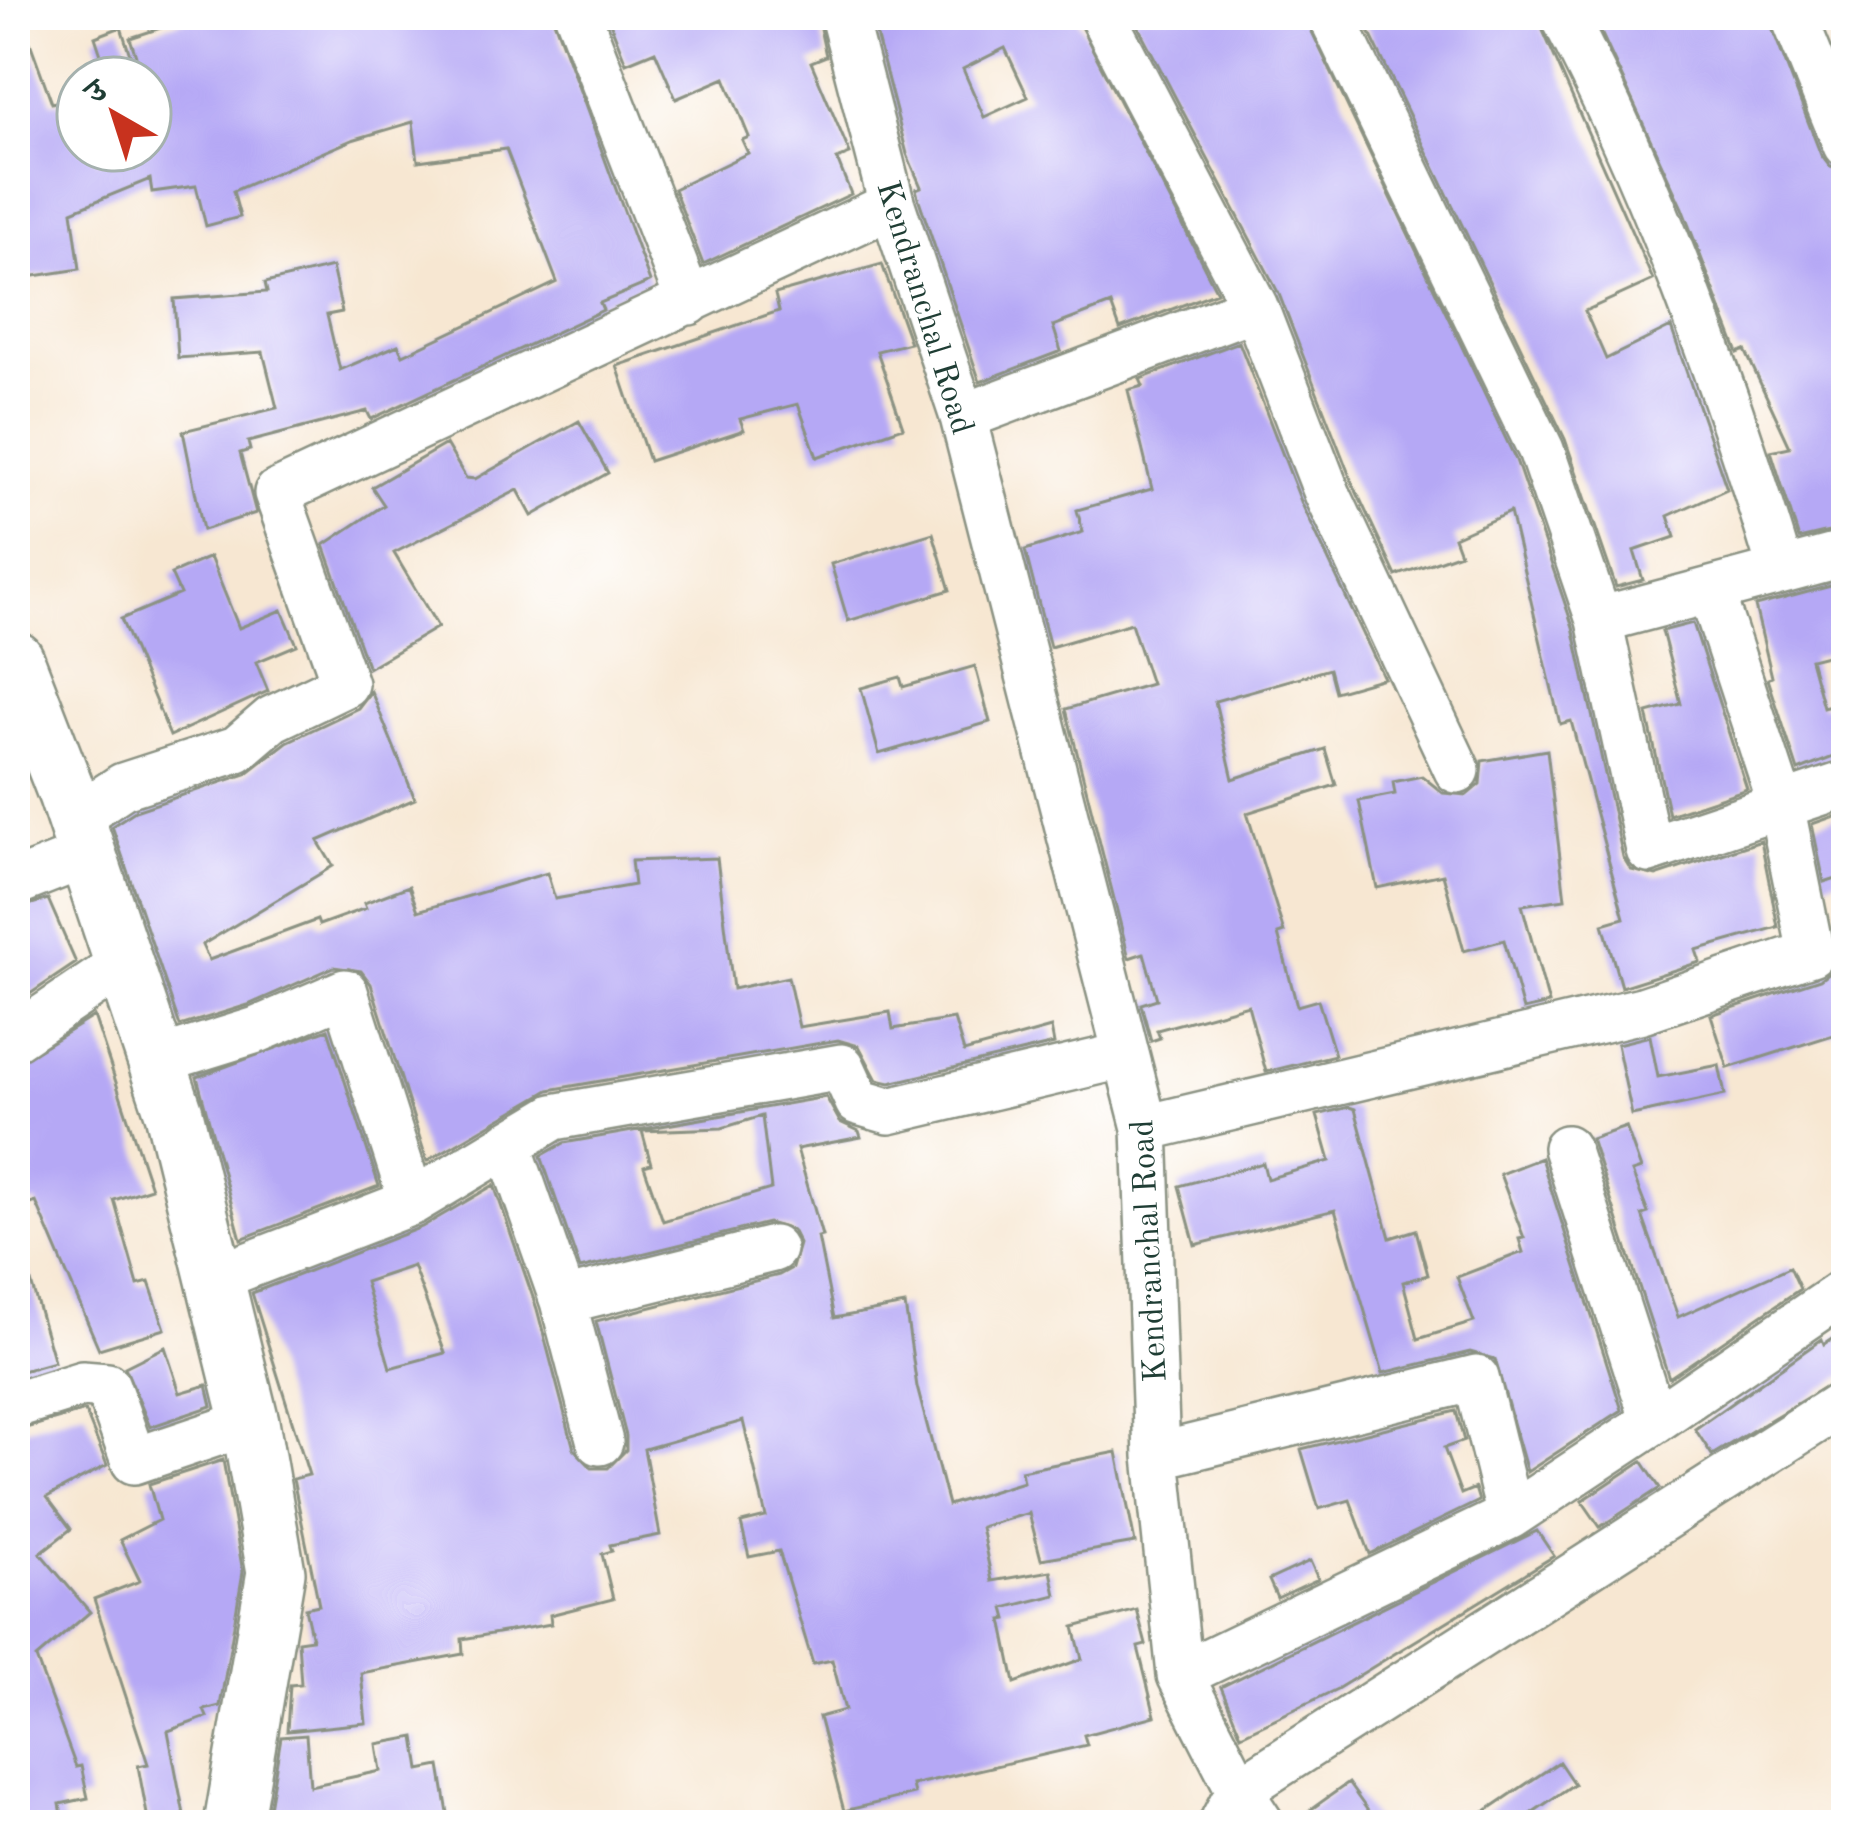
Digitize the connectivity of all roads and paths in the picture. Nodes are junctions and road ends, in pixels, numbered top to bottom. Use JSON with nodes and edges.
{"nodes":[{"id":1,"x":578,"y":15,"type":"edge"},
{"id":2,"x":843,"y":15,"type":"edge"},
{"id":3,"x":1102,"y":15,"type":"edge"},
{"id":4,"x":1331,"y":15,"type":"edge"},
{"id":5,"x":1563,"y":15,"type":"edge"},
{"id":6,"x":1793,"y":15,"type":"edge"},
{"id":7,"x":1846,"y":145,"type":"edge"},
{"id":8,"x":892,"y":205,"type":"junction"},
{"id":9,"x":689,"y":302,"type":"junction"},
{"id":10,"x":1255,"y":307,"type":"junction"},
{"id":11,"x":963,"y":417,"type":"junction"},
{"id":12,"x":1846,"y":554,"type":"edge"},
{"id":13,"x":1780,"y":571,"type":"junction"},
{"id":14,"x":1711,"y":591,"type":"junction"},
{"id":15,"x":1599,"y":620,"type":"junction"},
{"id":16,"x":15,"y":660,"type":"edge"},
{"id":17,"x":29,"y":735,"type":"edge"},
{"id":18,"x":1456,"y":770,"type":"dead end"},
{"id":19,"x":1846,"y":784,"type":"edge"},
{"id":20,"x":1781,"y":805,"type":"junction"},
{"id":21,"x":81,"y":837,"type":"junction"},
{"id":22,"x":15,"y":883,"type":"edge"},
{"id":23,"x":123,"y":964,"type":"junction"},
{"id":24,"x":15,"y":1037,"type":"edge"},
{"id":25,"x":1126,"y":1055,"type":"junction"},
{"id":26,"x":157,"y":1061,"type":"junction"},
{"id":27,"x":1144,"y":1128,"type":"junction"},
{"id":28,"x":508,"y":1144,"type":"junction"},
{"id":29,"x":1566,"y":1148,"type":"dead end"},
{"id":30,"x":412,"y":1202,"type":"junction"},
{"id":31,"x":773,"y":1249,"type":"dead end"},
{"id":32,"x":218,"y":1277,"type":"junction"},
{"id":33,"x":1846,"y":1290,"type":"edge"},
{"id":34,"x":563,"y":1301,"type":"junction"},
{"id":35,"x":1846,"y":1401,"type":"edge"},
{"id":36,"x":15,"y":1405,"type":"edge"},
{"id":37,"x":1654,"y":1420,"type":"junction"},
{"id":38,"x":250,"y":1422,"type":"junction"},
{"id":39,"x":600,"y":1442,"type":"dead end"},
{"id":40,"x":1157,"y":1456,"type":"junction"},
{"id":41,"x":1510,"y":1516,"type":"junction"},
{"id":42,"x":1180,"y":1675,"type":"junction"},
{"id":43,"x":1241,"y":1813,"type":"edge"},
{"id":44,"x":233,"y":1825,"type":"edge"}],
"edges":[{"from":1,"to":9,"type":"street"},
{"from":2,"to":8,"type":"street","name":"Kendranchal Road"},
{"from":3,"to":10,"type":"street"},
{"from":4,"to":15,"type":"street"},
{"from":5,"to":13,"type":"street"},
{"from":6,"to":7,"type":"street"},
{"from":8,"to":9,"type":"street"},
{"from":8,"to":11,"type":"street","name":"Kendranchal Road"},
{"from":9,"to":21,"type":"street"},
{"from":10,"to":11,"type":"street"},
{"from":10,"to":18,"type":"street"},
{"from":11,"to":25,"type":"street","name":"Kendranchal Road"},
{"from":12,"to":13,"type":"street"},
{"from":13,"to":14,"type":"street"},
{"from":14,"to":15,"type":"street"},
{"from":14,"to":20,"type":"street"},
{"from":15,"to":20,"type":"street"},
{"from":16,"to":17,"type":"main road"},
{"from":17,"to":21,"type":"main road"},
{"from":19,"to":20,"type":"street"},
{"from":20,"to":27,"type":"street"},
{"from":21,"to":22,"type":"street"},
{"from":21,"to":23,"type":"main road"},
{"from":23,"to":24,"type":"street"},
{"from":23,"to":26,"type":"main road"},
{"from":25,"to":27,"type":"street","name":"Kendranchal Road"},
{"from":25,"to":28,"type":"street"},
{"from":26,"to":30,"type":"street"},
{"from":26,"to":32,"type":"main road"},
{"from":27,"to":40,"type":"street","name":"Kendranchal Road"},
{"from":28,"to":30,"type":"street"},
{"from":28,"to":34,"type":"street"},
{"from":29,"to":37,"type":"street"},
{"from":30,"to":32,"type":"street"},
{"from":31,"to":34,"type":"street"},
{"from":32,"to":38,"type":"main road"},
{"from":33,"to":37,"type":"street"},
{"from":34,"to":39,"type":"street"},
{"from":35,"to":43,"type":"street","name":"Kendranchal Road"},
{"from":36,"to":38,"type":"street"},
{"from":37,"to":41,"type":"street"},
{"from":38,"to":44,"type":"main road"},
{"from":40,"to":41,"type":"street"},
{"from":40,"to":42,"type":"street","name":"Kendranchal Road"},
{"from":41,"to":42,"type":"street"},
{"from":42,"to":43,"type":"street","name":"Kendranchal Road"}]}
